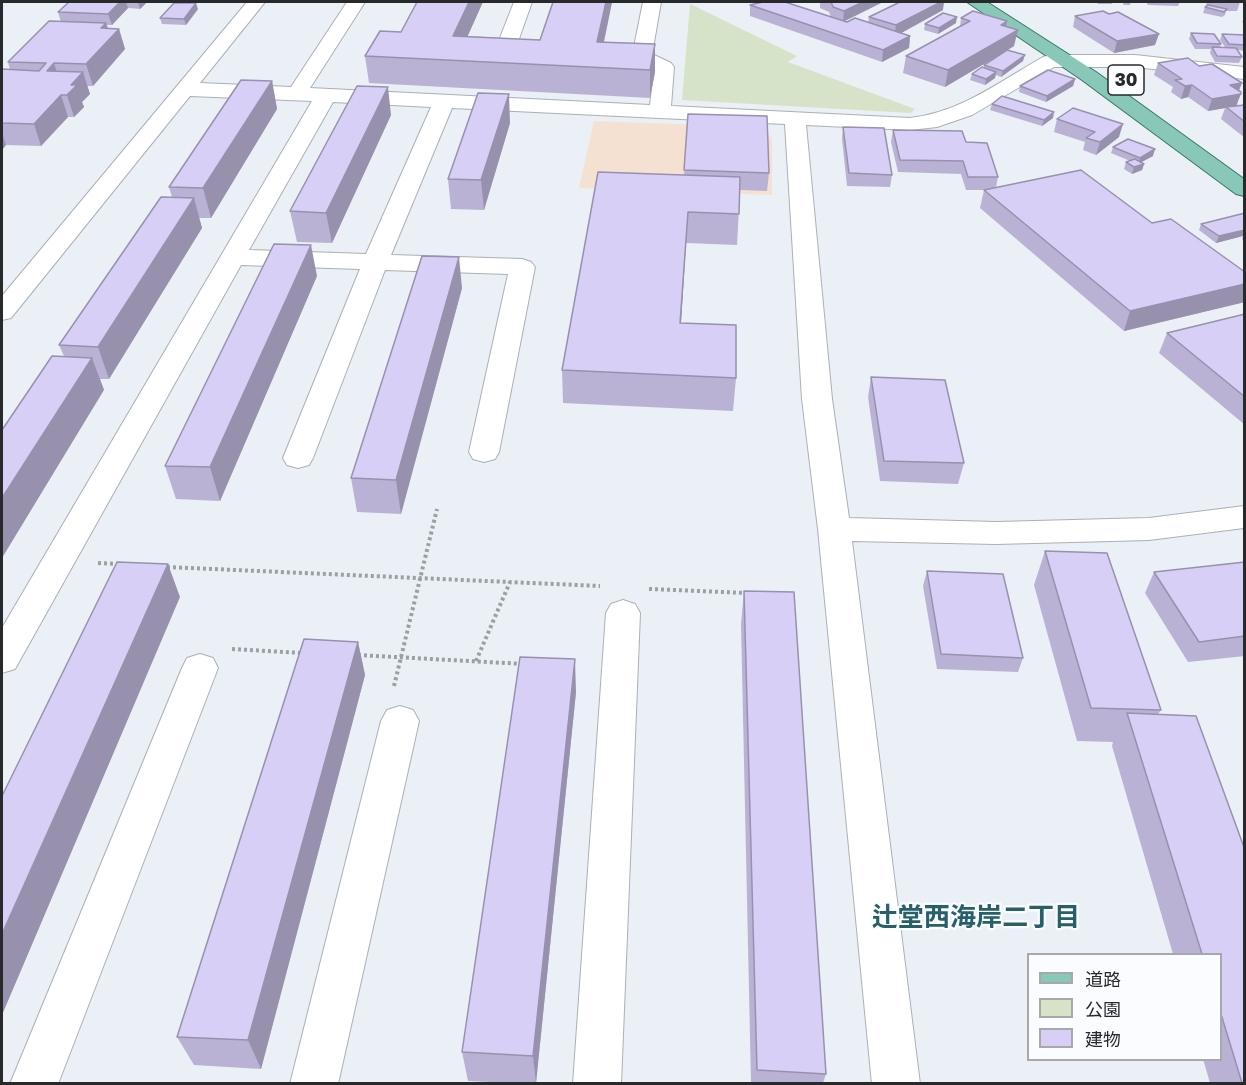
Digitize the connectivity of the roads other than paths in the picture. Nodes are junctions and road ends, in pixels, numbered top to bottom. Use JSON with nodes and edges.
{"nodes":[{"id":1,"x":256,"y":2,"type":"edge"},
{"id":2,"x":356,"y":2,"type":"edge"},
{"id":3,"x":523,"y":2,"type":"edge"},
{"id":4,"x":652,"y":2,"type":"edge"},
{"id":5,"x":976,"y":2,"type":"edge"},
{"id":6,"x":1004,"y":2,"type":"edge"},
{"id":7,"x":504,"y":53,"type":"edge"},
{"id":8,"x":1098,"y":61,"type":"junction"},
{"id":9,"x":1069,"y":62,"type":"junction"},
{"id":10,"x":1245,"y":73,"type":"edge"},
{"id":11,"x":183,"y":90,"type":"junction"},
{"id":12,"x":297,"y":93,"type":"junction"},
{"id":13,"x":326,"y":95,"type":"junction"},
{"id":14,"x":444,"y":101,"type":"junction"},
{"id":15,"x":660,"y":111,"type":"junction"},
{"id":16,"x":1172,"y":112,"type":"dead end"},
{"id":17,"x":795,"y":118,"type":"junction"},
{"id":18,"x":1245,"y":189,"type":"edge"},
{"id":19,"x":234,"y":257,"type":"junction"},
{"id":20,"x":375,"y":262,"type":"junction"},
{"id":21,"x":2,"y":312,"type":"edge"},
{"id":22,"x":484,"y":452,"type":"dead end"},
{"id":23,"x":298,"y":458,"type":"dead end"},
{"id":24,"x":1245,"y":517,"type":"edge"},
{"id":25,"x":834,"y":530,"type":"junction"},
{"id":26,"x":622,"y":596,"type":"road end"},
{"id":27,"x":2,"y":659,"type":"edge"},
{"id":28,"x":200,"y":668,"type":"road end"},
{"id":29,"x":400,"y":721,"type":"road end"},
{"id":30,"x":33,"y":1083,"type":"edge"},
{"id":31,"x":314,"y":1083,"type":"edge"},
{"id":32,"x":597,"y":1083,"type":"edge"},
{"id":33,"x":896,"y":1083,"type":"edge"}],
"edges":[{"from":1,"to":11,"type":"street"},
{"from":2,"to":12,"type":"street"},
{"from":3,"to":7,"type":"street"},
{"from":4,"to":15,"type":"street"},
{"from":5,"to":9,"type":"main road","number":"30"},
{"from":6,"to":8,"type":"main road","number":"30"},
{"from":8,"to":9,"type":"street"},
{"from":8,"to":10,"type":"street"},
{"from":8,"to":16,"type":"main road","number":"30"},
{"from":9,"to":17,"type":"street"},
{"from":9,"to":18,"type":"main road","number":"30"},
{"from":11,"to":12,"type":"street"},
{"from":11,"to":21,"type":"street"},
{"from":12,"to":13,"type":"street"},
{"from":13,"to":14,"type":"street"},
{"from":13,"to":19,"type":"street"},
{"from":14,"to":15,"type":"street"},
{"from":14,"to":20,"type":"street"},
{"from":15,"to":17,"type":"street"},
{"from":17,"to":25,"type":"street"},
{"from":19,"to":20,"type":"street"},
{"from":19,"to":27,"type":"street"},
{"from":20,"to":22,"type":"street"},
{"from":20,"to":23,"type":"street"},
{"from":24,"to":25,"type":"street"},
{"from":25,"to":33,"type":"street"},
{"from":26,"to":32,"type":"street"},
{"from":28,"to":30,"type":"street"},
{"from":29,"to":31,"type":"street"}]}
